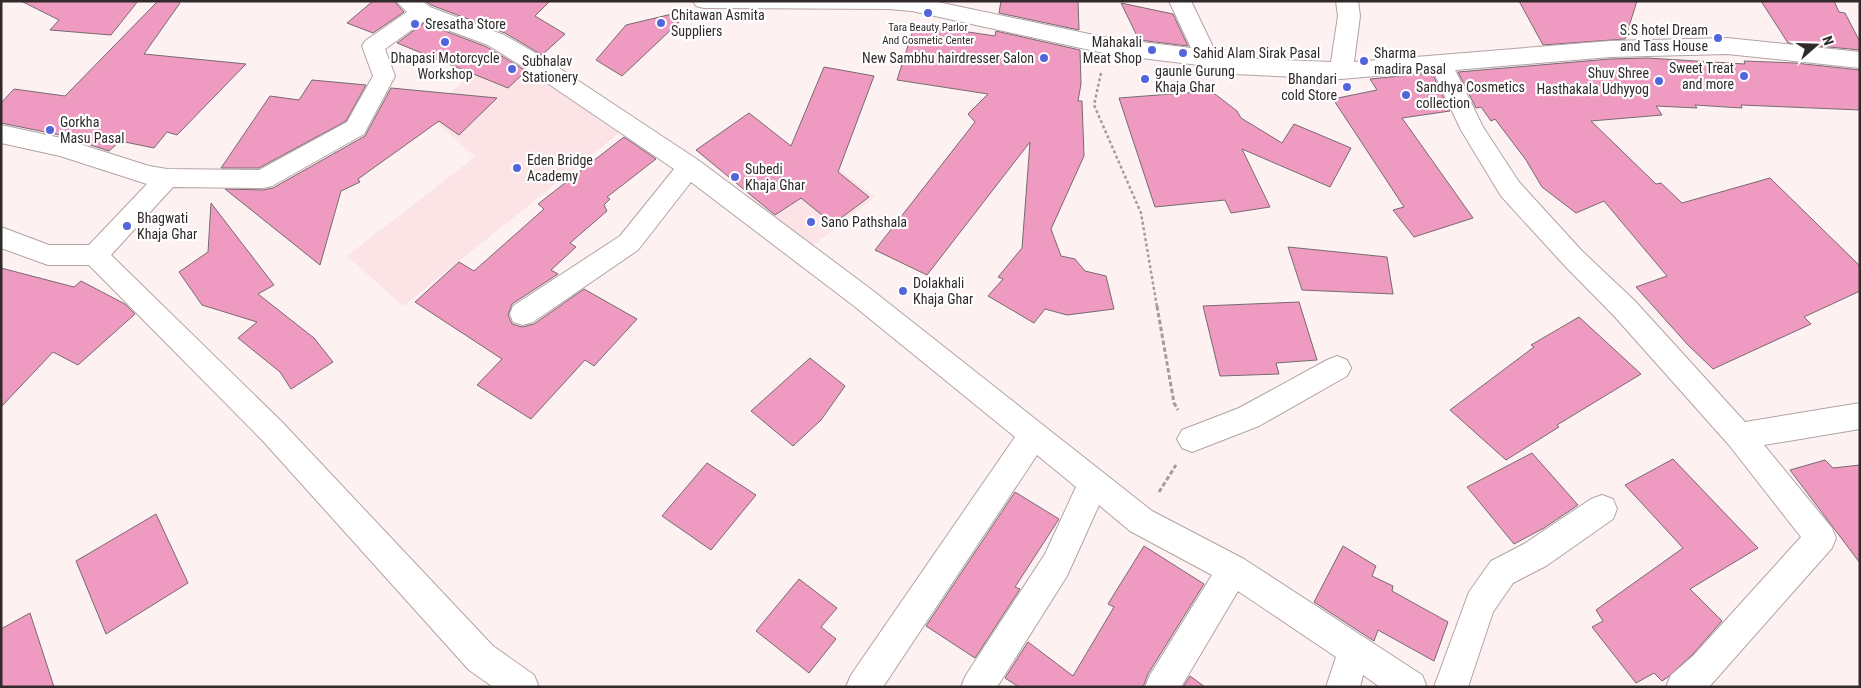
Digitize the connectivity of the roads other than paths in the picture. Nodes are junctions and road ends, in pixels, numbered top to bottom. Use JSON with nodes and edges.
{"nodes":[{"id":1,"x":704,"y":1,"type":"edge"},
{"id":2,"x":1180,"y":1,"type":"edge"},
{"id":3,"x":1346,"y":1,"type":"edge"},
{"id":4,"x":414,"y":7,"type":"edge"},
{"id":5,"x":984,"y":10,"type":"edge"},
{"id":6,"x":1208,"y":58,"type":"junction"},
{"id":7,"x":1860,"y":60,"type":"edge"},
{"id":8,"x":1440,"y":62,"type":"junction"},
{"id":9,"x":1341,"y":71,"type":"junction"},
{"id":10,"x":1,"y":134,"type":"edge"},
{"id":11,"x":689,"y":167,"type":"junction"},
{"id":12,"x":167,"y":178,"type":"junction"},
{"id":13,"x":1,"y":237,"type":"edge"},
{"id":14,"x":95,"y":255,"type":"junction"},
{"id":15,"x":523,"y":314,"type":"dead end"},
{"id":16,"x":1337,"y":368,"type":"dead end"},
{"id":17,"x":1860,"y":416,"type":"edge"},
{"id":18,"x":1034,"y":434,"type":"junction"},
{"id":19,"x":1739,"y":436,"type":"junction"},
{"id":20,"x":1192,"y":440,"type":"road end"},
{"id":21,"x":1094,"y":482,"type":"junction"},
{"id":22,"x":1602,"y":509,"type":"dead end"},
{"id":23,"x":1233,"y":570,"type":"junction"},
{"id":24,"x":1354,"y":650,"type":"junction"},
{"id":25,"x":522,"y":687,"type":"edge"},
{"id":26,"x":863,"y":687,"type":"edge"},
{"id":27,"x":978,"y":687,"type":"edge"},
{"id":28,"x":1162,"y":687,"type":"edge"},
{"id":29,"x":1342,"y":687,"type":"edge"},
{"id":30,"x":1410,"y":687,"type":"edge"},
{"id":31,"x":1451,"y":687,"type":"edge"},
{"id":32,"x":1683,"y":687,"type":"edge"}],
"edges":[{"from":1,"to":5,"type":"street"},
{"from":2,"to":6,"type":"street"},
{"from":3,"to":9,"type":"street"},
{"from":4,"to":11,"type":"street"},
{"from":4,"to":12,"type":"street"},
{"from":5,"to":6,"type":"street"},
{"from":6,"to":9,"type":"street"},
{"from":7,"to":8,"type":"street"},
{"from":8,"to":9,"type":"street"},
{"from":8,"to":19,"type":"street"},
{"from":10,"to":12,"type":"street"},
{"from":11,"to":15,"type":"street"},
{"from":11,"to":18,"type":"street"},
{"from":12,"to":14,"type":"street"},
{"from":13,"to":14,"type":"street"},
{"from":14,"to":25,"type":"street"},
{"from":16,"to":20,"type":"street"},
{"from":17,"to":19,"type":"street"},
{"from":18,"to":21,"type":"street"},
{"from":18,"to":26,"type":"street"},
{"from":19,"to":32,"type":"street"},
{"from":21,"to":23,"type":"street"},
{"from":21,"to":27,"type":"street"},
{"from":22,"to":31,"type":"street"},
{"from":23,"to":24,"type":"street"},
{"from":23,"to":28,"type":"street"},
{"from":24,"to":29,"type":"street"},
{"from":24,"to":30,"type":"street"}]}
